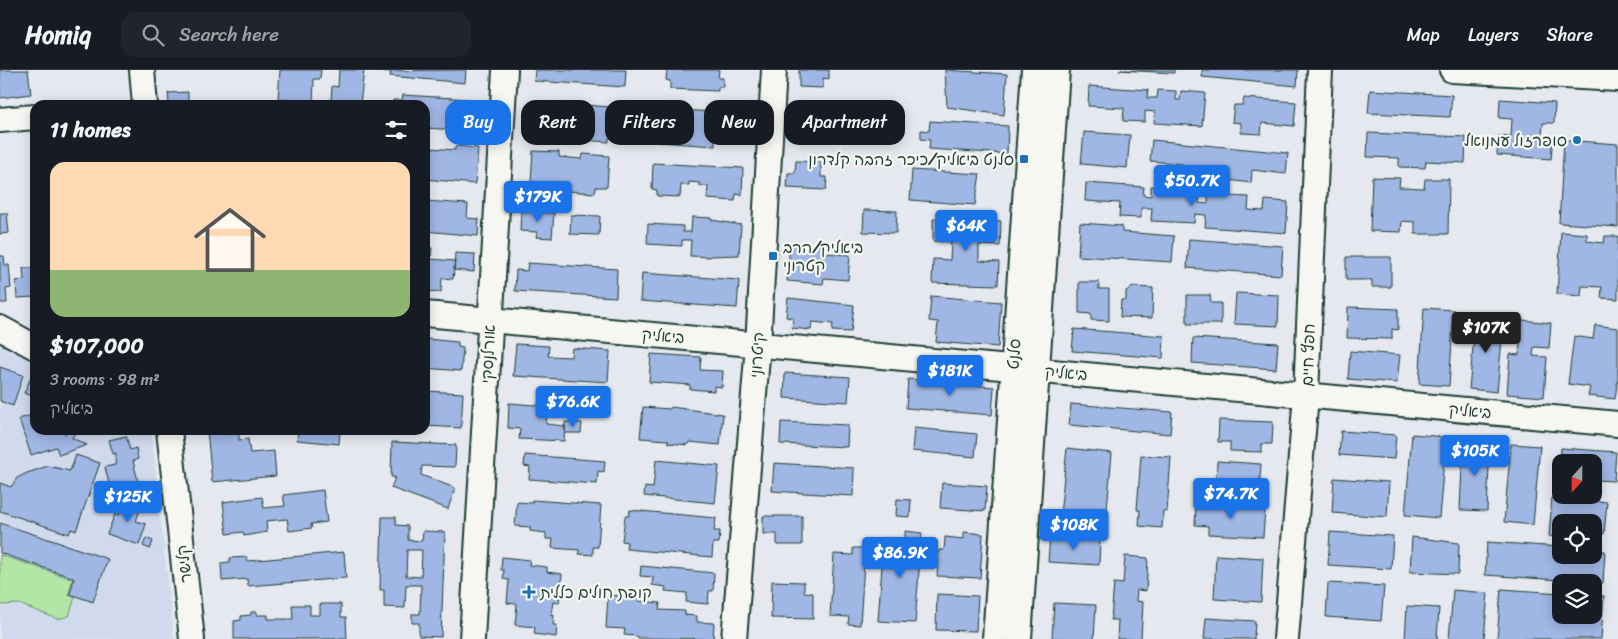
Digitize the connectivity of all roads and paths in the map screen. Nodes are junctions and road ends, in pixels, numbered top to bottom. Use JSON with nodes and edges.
{"nodes":[{"id":1,"x":142,"y":70,"type":"edge"},
{"id":2,"x":505,"y":70,"type":"edge"},
{"id":3,"x":774,"y":70,"type":"edge"},
{"id":4,"x":1034,"y":70,"type":"edge"},
{"id":5,"x":1057,"y":70,"type":"edge"},
{"id":6,"x":1320,"y":70,"type":"edge"},
{"id":7,"x":1452,"y":70,"type":"edge"},
{"id":8,"x":1618,"y":79,"type":"edge"},
{"id":9,"x":145,"y":100,"type":"edge"},
{"id":10,"x":30,"y":117,"type":"edge"},
{"id":11,"x":0,"y":120,"type":"edge"},
{"id":12,"x":430,"y":314,"type":"edge"},
{"id":13,"x":490,"y":320,"type":"junction"},
{"id":14,"x":0,"y":328,"type":"edge"},
{"id":15,"x":30,"y":344,"type":"edge"},
{"id":16,"x":758,"y":345,"type":"junction"},
{"id":17,"x":1013,"y":368,"type":"junction"},
{"id":18,"x":1036,"y":371,"type":"junction"},
{"id":19,"x":1306,"y":395,"type":"junction"},
{"id":20,"x":1618,"y":424,"type":"edge"},
{"id":21,"x":170,"y":435,"type":"edge"},
{"id":22,"x":192,"y":639,"type":"edge"},
{"id":23,"x":472,"y":639,"type":"edge"},
{"id":24,"x":734,"y":639,"type":"edge"},
{"id":25,"x":995,"y":639,"type":"edge"},
{"id":26,"x":1019,"y":639,"type":"edge"},
{"id":27,"x":1286,"y":639,"type":"edge"}],
"edges":[{"from":1,"to":9,"type":"street"},
{"from":2,"to":13,"type":"street","name":"אורלנסקי"},
{"from":3,"to":16,"type":"street","name":"קיטרוני"},
{"from":4,"to":17,"type":"street","name":"סלנט"},
{"from":5,"to":18,"type":"street","name":"סלנט"},
{"from":6,"to":19,"type":"street","name":"חפץ חיים"},
{"from":7,"to":8,"type":"street"},
{"from":10,"to":11,"type":"street"},
{"from":12,"to":13,"type":"street","name":"ביאליק"},
{"from":13,"to":16,"type":"street","name":"ביאליק"},
{"from":13,"to":23,"type":"street","name":"אורלנסקי"},
{"from":14,"to":15,"type":"street"},
{"from":16,"to":17,"type":"street","name":"ביאליק"},
{"from":16,"to":24,"type":"street","name":"קיטרוני"},
{"from":17,"to":18,"type":"street","name":"ביאליק"},
{"from":17,"to":25,"type":"street","name":"סלנט"},
{"from":18,"to":19,"type":"street","name":"ביאליק"},
{"from":18,"to":26,"type":"street","name":"סלנט"},
{"from":19,"to":20,"type":"street","name":"ביאליק"},
{"from":19,"to":27,"type":"street","name":"חפץ חיים"},
{"from":21,"to":22,"type":"street","name":"קלישר"}]}
